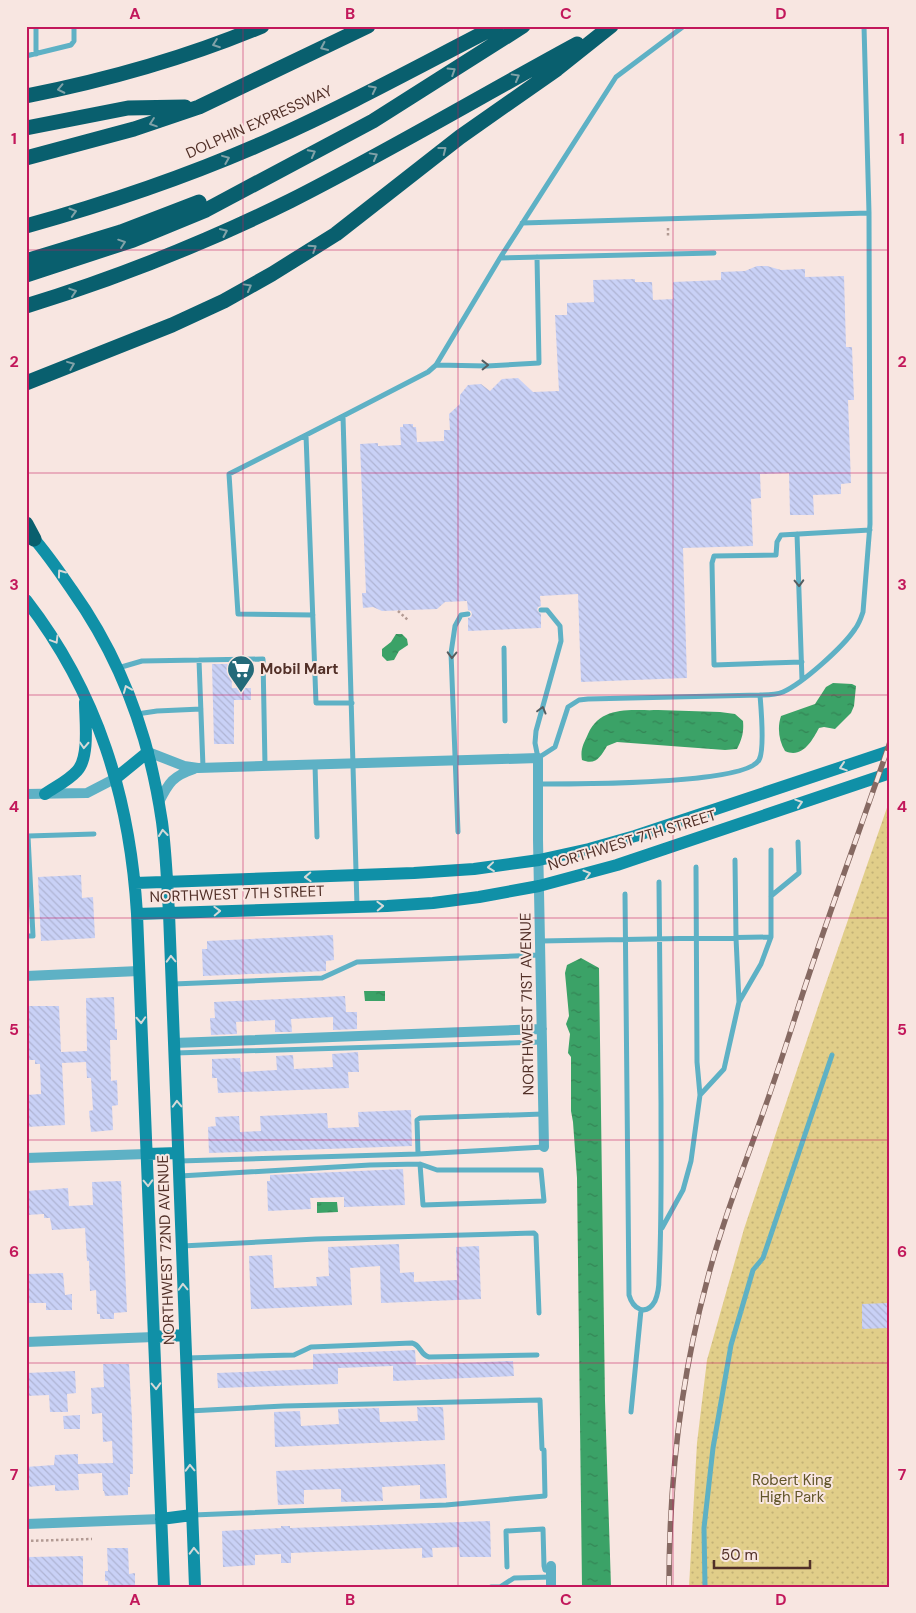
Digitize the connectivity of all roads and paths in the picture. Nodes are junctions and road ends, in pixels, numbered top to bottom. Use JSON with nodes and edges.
{"nodes":[{"id":1,"x":36,"y":26,"type":"edge"},
{"id":2,"x":74,"y":26,"type":"edge"},
{"id":3,"x":262,"y":26,"type":"edge"},
{"id":4,"x":368,"y":26,"type":"edge"},
{"id":5,"x":497,"y":26,"type":"edge"},
{"id":6,"x":523,"y":26,"type":"edge"},
{"id":7,"x":610,"y":26,"type":"edge"},
{"id":8,"x":684,"y":26,"type":"edge"},
{"id":9,"x":864,"y":26,"type":"edge"},
{"id":10,"x":36,"y":54,"type":"junction"},
{"id":11,"x":26,"y":56,"type":"edge"},
{"id":12,"x":26,"y":96,"type":"edge"},
{"id":13,"x":199,"y":107,"type":"junction"},
{"id":14,"x":26,"y":128,"type":"edge"},
{"id":15,"x":26,"y":158,"type":"edge"},
{"id":16,"x":269,"y":176,"type":"junction"},
{"id":17,"x":868,"y":213,"type":"junction"},
{"id":18,"x":522,"y":223,"type":"junction"},
{"id":19,"x":26,"y":226,"type":"edge"},
{"id":20,"x":714,"y":253,"type":"dead end"},
{"id":21,"x":537,"y":257,"type":"junction"},
{"id":22,"x":500,"y":258,"type":"junction"},
{"id":23,"x":26,"y":261,"type":"edge"},
{"id":24,"x":26,"y":276,"type":"edge"},
{"id":25,"x":26,"y":306,"type":"edge"},
{"id":26,"x":436,"y":365,"type":"junction"},
{"id":27,"x":26,"y":383,"type":"edge"},
{"id":28,"x":343,"y":416,"type":"junction"},
{"id":29,"x":306,"y":435,"type":"junction"},
{"id":30,"x":26,"y":524,"type":"edge"},
{"id":31,"x":870,"y":530,"type":"junction"},
{"id":32,"x":797,"y":534,"type":"junction"},
{"id":33,"x":30,"y":535,"type":"edge"},
{"id":34,"x":26,"y":600,"type":"edge"},
{"id":35,"x":541,"y":610,"type":"dead end"},
{"id":36,"x":398,"y":611,"type":"dead end"},
{"id":37,"x":468,"y":614,"type":"dead end"},
{"id":38,"x":313,"y":615,"type":"junction"},
{"id":39,"x":409,"y":621,"type":"dead end"},
{"id":40,"x":504,"y":648,"type":"dead end"},
{"id":41,"x":199,"y":660,"type":"junction"},
{"id":42,"x":802,"y":662,"type":"junction"},
{"id":43,"x":118,"y":668,"type":"junction"},
{"id":44,"x":802,"y":680,"type":"junction"},
{"id":45,"x":760,"y":695,"type":"junction"},
{"id":46,"x":85,"y":696,"type":"junction"},
{"id":47,"x":352,"y":703,"type":"junction"},
{"id":48,"x":200,"y":709,"type":"junction"},
{"id":49,"x":137,"y":714,"type":"junction"},
{"id":50,"x":506,"y":720,"type":"dead end"},
{"id":51,"x":890,"y":751,"type":"edge"},
{"id":52,"x":148,"y":752,"type":"junction"},
{"id":53,"x":538,"y":758,"type":"junction"},
{"id":54,"x":455,"y":760,"type":"junction"},
{"id":55,"x":354,"y":762,"type":"junction"},
{"id":56,"x":315,"y":764,"type":"junction"},
{"id":57,"x":265,"y":765,"type":"junction"},
{"id":58,"x":200,"y":768,"type":"junction"},
{"id":59,"x":890,"y":773,"type":"edge"},
{"id":60,"x":116,"y":778,"type":"junction"},
{"id":61,"x":538,"y":784,"type":"junction"},
{"id":62,"x":26,"y":794,"type":"edge"},
{"id":63,"x":45,"y":794,"type":"junction"},
{"id":64,"x":159,"y":802,"type":"junction"},
{"id":65,"x":458,"y":832,"type":"dead end"},
{"id":66,"x":94,"y":834,"type":"dead end"},
{"id":67,"x":27,"y":836,"type":"edge"},
{"id":68,"x":317,"y":837,"type":"dead end"},
{"id":69,"x":798,"y":842,"type":"dead end"},
{"id":70,"x":771,"y":850,"type":"dead end"},
{"id":71,"x":539,"y":860,"type":"junction"},
{"id":72,"x":735,"y":860,"type":"dead end"},
{"id":73,"x":696,"y":867,"type":"dead end"},
{"id":74,"x":356,"y":875,"type":"junction"},
{"id":75,"x":167,"y":882,"type":"junction"},
{"id":76,"x":659,"y":882,"type":"dead end"},
{"id":77,"x":135,"y":883,"type":"junction"},
{"id":78,"x":540,"y":886,"type":"junction"},
{"id":79,"x":625,"y":894,"type":"dead end"},
{"id":80,"x":771,"y":896,"type":"junction"},
{"id":81,"x":357,"y":907,"type":"junction"},
{"id":82,"x":169,"y":913,"type":"junction"},
{"id":83,"x":137,"y":914,"type":"junction"},
{"id":84,"x":26,"y":936,"type":"edge"},
{"id":85,"x":771,"y":937,"type":"junction"},
{"id":86,"x":697,"y":938,"type":"junction"},
{"id":87,"x":736,"y":938,"type":"junction"},
{"id":88,"x":659,"y":939,"type":"junction"},
{"id":89,"x":625,"y":940,"type":"junction"},
{"id":90,"x":540,"y":941,"type":"junction"},
{"id":91,"x":541,"y":955,"type":"junction"},
{"id":92,"x":139,"y":971,"type":"junction"},
{"id":93,"x":26,"y":976,"type":"edge"},
{"id":94,"x":172,"y":984,"type":"junction"},
{"id":95,"x":739,"y":1002,"type":"junction"},
{"id":96,"x":542,"y":1029,"type":"junction"},
{"id":97,"x":542,"y":1042,"type":"junction"},
{"id":98,"x":174,"y":1048,"type":"junction"},
{"id":99,"x":832,"y":1056,"type":"dead end"},
{"id":100,"x":700,"y":1095,"type":"junction"},
{"id":101,"x":544,"y":1114,"type":"junction"},
{"id":102,"x":544,"y":1147,"type":"joint"},
{"id":103,"x":147,"y":1154,"type":"junction"},
{"id":104,"x":418,"y":1154,"type":"junction"},
{"id":105,"x":179,"y":1157,"type":"junction"},
{"id":106,"x":26,"y":1158,"type":"edge"},
{"id":107,"x":420,"y":1164,"type":"junction"},
{"id":108,"x":179,"y":1176,"type":"junction"},
{"id":109,"x":662,"y":1228,"type":"junction"},
{"id":110,"x":182,"y":1246,"type":"junction"},
{"id":111,"x":641,"y":1310,"type":"junction"},
{"id":112,"x":539,"y":1313,"type":"dead end"},
{"id":113,"x":185,"y":1336,"type":"junction"},
{"id":114,"x":154,"y":1337,"type":"junction"},
{"id":115,"x":26,"y":1342,"type":"edge"},
{"id":116,"x":537,"y":1355,"type":"dead end"},
{"id":117,"x":186,"y":1358,"type":"junction"},
{"id":118,"x":188,"y":1411,"type":"junction"},
{"id":119,"x":631,"y":1412,"type":"dead end"},
{"id":120,"x":192,"y":1515,"type":"junction"},
{"id":121,"x":161,"y":1519,"type":"junction"},
{"id":122,"x":26,"y":1524,"type":"edge"},
{"id":123,"x":92,"y":1538,"type":"dead end"},
{"id":124,"x":26,"y":1541,"type":"edge"},
{"id":125,"x":507,"y":1567,"type":"dead end"},
{"id":126,"x":551,"y":1575,"type":"edge"},
{"id":127,"x":164,"y":1587,"type":"edge"},
{"id":128,"x":196,"y":1587,"type":"edge"},
{"id":129,"x":491,"y":1587,"type":"edge"},
{"id":130,"x":705,"y":1587,"type":"edge"}],
"edges":[{"from":1,"to":10,"type":"lane"},
{"from":2,"to":10,"type":"lane"},
{"from":3,"to":12,"type":"highway","one_way":true},
{"from":4,"to":13,"type":"highway","one_way":true},
{"from":19,"to":5,"type":"highway","name":"DOLPHIN EXPRESSWAY","one_way":true},
{"from":16,"to":6,"type":"highway","one_way":true},
{"from":25,"to":7,"type":"highway","one_way":true},
{"from":27,"to":7,"type":"highway","one_way":true},
{"from":8,"to":18,"type":"lane"},
{"from":9,"to":17,"type":"lane"},
{"from":10,"to":11,"type":"lane"},
{"from":13,"to":14,"type":"highway"},
{"from":13,"to":15,"type":"highway","one_way":true},
{"from":16,"to":23,"type":"highway"},
{"from":24,"to":16,"type":"highway","one_way":true},
{"from":17,"to":18,"type":"lane"},
{"from":17,"to":31,"type":"lane"},
{"from":18,"to":22,"type":"lane"},
{"from":20,"to":21,"type":"lane"},
{"from":21,"to":22,"type":"lane"},
{"from":26,"to":21,"type":"lane","one_way":true},
{"from":22,"to":26,"type":"lane"},
{"from":26,"to":28,"type":"lane"},
{"from":28,"to":29,"type":"lane"},
{"from":28,"to":47,"type":"lane"},
{"from":29,"to":38,"type":"lane"},
{"from":29,"to":38,"type":"lane"},
{"from":30,"to":33,"type":"highway"},
{"from":31,"to":32,"type":"lane"},
{"from":31,"to":44,"type":"lane"},
{"from":32,"to":42,"type":"lane","one_way":true},
{"from":32,"to":42,"type":"lane"},
{"from":43,"to":33,"type":"main road","name":"NORTHWEST 72ND AVENUE","one_way":true},
{"from":34,"to":46,"type":"main road","name":"NORTHWEST 72ND AVENUE","one_way":true},
{"from":53,"to":35,"type":"lane","one_way":true},
{"from":36,"to":39,"type":"path"},
{"from":37,"to":54,"type":"lane","one_way":true},
{"from":38,"to":47,"type":"lane"},
{"from":40,"to":50,"type":"lane"},
{"from":41,"to":43,"type":"lane"},
{"from":41,"to":48,"type":"lane"},
{"from":41,"to":57,"type":"lane"},
{"from":42,"to":44,"type":"lane"},
{"from":49,"to":43,"type":"main road","name":"NORTHWEST 72ND AVENUE","one_way":true},
{"from":44,"to":45,"type":"lane"},
{"from":45,"to":53,"type":"lane"},
{"from":45,"to":61,"type":"lane"},
{"from":46,"to":60,"type":"main road","name":"NORTHWEST 72ND AVENUE"},
{"from":46,"to":63,"type":"main road","one_way":true},
{"from":47,"to":55,"type":"lane"},
{"from":48,"to":49,"type":"lane"},
{"from":48,"to":58,"type":"lane"},
{"from":49,"to":52,"type":"main road","name":"NORTHWEST 72ND AVENUE"},
{"from":51,"to":71,"type":"main road","name":"NORTHWEST 7TH STREET","one_way":true},
{"from":52,"to":58,"type":"street"},
{"from":52,"to":60,"type":"main road"},
{"from":52,"to":64,"type":"main road","name":"NORTHWEST 72ND AVENUE"},
{"from":53,"to":54,"type":"street"},
{"from":53,"to":61,"type":"street","name":"NORTHWEST 71ST AVENUE"},
{"from":54,"to":55,"type":"street"},
{"from":54,"to":65,"type":"lane"},
{"from":55,"to":56,"type":"street"},
{"from":55,"to":74,"type":"lane"},
{"from":56,"to":57,"type":"street"},
{"from":56,"to":68,"type":"lane"},
{"from":57,"to":58,"type":"street"},
{"from":58,"to":64,"type":"street"},
{"from":78,"to":59,"type":"main road","name":"NORTHWEST 7TH STREET","one_way":true},
{"from":60,"to":63,"type":"street"},
{"from":60,"to":77,"type":"main road","name":"NORTHWEST 72ND AVENUE"},
{"from":61,"to":71,"type":"street","name":"NORTHWEST 71ST AVENUE"},
{"from":62,"to":63,"type":"street"},
{"from":75,"to":64,"type":"main road","name":"NORTHWEST 72ND AVENUE","one_way":true},
{"from":66,"to":67,"type":"lane"},
{"from":67,"to":84,"type":"lane"},
{"from":69,"to":80,"type":"lane"},
{"from":70,"to":80,"type":"lane"},
{"from":71,"to":74,"type":"main road","name":"NORTHWEST 7TH STREET","one_way":true},
{"from":71,"to":78,"type":"street","name":"NORTHWEST 71ST AVENUE"},
{"from":72,"to":87,"type":"lane"},
{"from":73,"to":86,"type":"lane"},
{"from":74,"to":75,"type":"main road","name":"NORTHWEST 7TH STREET","one_way":true},
{"from":74,"to":81,"type":"lane"},
{"from":75,"to":77,"type":"main road","name":"NORTHWEST 7TH STREET"},
{"from":75,"to":82,"type":"main road","name":"NORTHWEST 72ND AVENUE"},
{"from":76,"to":88,"type":"lane"},
{"from":77,"to":83,"type":"main road","name":"NORTHWEST 72ND AVENUE"},
{"from":81,"to":78,"type":"main road","name":"NORTHWEST 7TH STREET","one_way":true},
{"from":78,"to":90,"type":"street","name":"NORTHWEST 71ST AVENUE"},
{"from":79,"to":89,"type":"lane"},
{"from":80,"to":85,"type":"lane"},
{"from":82,"to":81,"type":"main road","name":"NORTHWEST 7TH STREET","one_way":true},
{"from":82,"to":83,"type":"main road","name":"NORTHWEST 7TH STREET"},
{"from":94,"to":82,"type":"main road","name":"NORTHWEST 72ND AVENUE","one_way":true},
{"from":83,"to":92,"type":"main road","name":"NORTHWEST 72ND AVENUE"},
{"from":85,"to":87,"type":"lane"},
{"from":85,"to":95,"type":"lane"},
{"from":86,"to":87,"type":"lane"},
{"from":86,"to":88,"type":"lane"},
{"from":86,"to":100,"type":"lane"},
{"from":87,"to":95,"type":"lane"},
{"from":88,"to":89,"type":"lane"},
{"from":88,"to":109,"type":"lane"},
{"from":89,"to":90,"type":"lane"},
{"from":89,"to":111,"type":"lane"},
{"from":90,"to":91,"type":"street","name":"NORTHWEST 71ST AVENUE"},
{"from":91,"to":94,"type":"lane"},
{"from":91,"to":96,"type":"street","name":"NORTHWEST 71ST AVENUE"},
{"from":92,"to":93,"type":"street"},
{"from":92,"to":103,"type":"main road","name":"NORTHWEST 72ND AVENUE","one_way":true},
{"from":94,"to":98,"type":"main road","name":"NORTHWEST 72ND AVENUE"},
{"from":95,"to":100,"type":"lane"},
{"from":96,"to":97,"type":"street","name":"NORTHWEST 71ST AVENUE"},
{"from":96,"to":98,"type":"street"},
{"from":97,"to":98,"type":"lane"},
{"from":97,"to":101,"type":"street","name":"NORTHWEST 71ST AVENUE"},
{"from":105,"to":98,"type":"main road","name":"NORTHWEST 72ND AVENUE","one_way":true},
{"from":99,"to":130,"type":"lane"},
{"from":100,"to":109,"type":"lane"},
{"from":101,"to":102,"type":"street","name":"NORTHWEST 71ST AVENUE"},
{"from":101,"to":104,"type":"lane"},
{"from":102,"to":104,"type":"lane"},
{"from":103,"to":105,"type":"main road"},
{"from":103,"to":106,"type":"street"},
{"from":103,"to":114,"type":"main road","name":"NORTHWEST 72ND AVENUE","one_way":true},
{"from":104,"to":105,"type":"lane"},
{"from":105,"to":108,"type":"main road","name":"NORTHWEST 72ND AVENUE"},
{"from":107,"to":107,"type":"lane"},
{"from":107,"to":108,"type":"lane"},
{"from":108,"to":110,"type":"main road","name":"NORTHWEST 72ND AVENUE"},
{"from":109,"to":111,"type":"lane"},
{"from":110,"to":112,"type":"lane"},
{"from":113,"to":110,"type":"main road","name":"NORTHWEST 72ND AVENUE","one_way":true},
{"from":111,"to":119,"type":"lane"},
{"from":113,"to":114,"type":"main road"},
{"from":113,"to":117,"type":"main road","name":"NORTHWEST 72ND AVENUE"},
{"from":114,"to":115,"type":"street"},
{"from":114,"to":121,"type":"main road","name":"NORTHWEST 72ND AVENUE","one_way":true},
{"from":116,"to":117,"type":"lane"},
{"from":117,"to":118,"type":"main road","name":"NORTHWEST 72ND AVENUE"},
{"from":120,"to":118,"type":"main road","name":"NORTHWEST 72ND AVENUE","one_way":true},
{"from":118,"to":120,"type":"lane"},
{"from":120,"to":121,"type":"main road"},
{"from":128,"to":120,"type":"main road","name":"NORTHWEST 72ND AVENUE","one_way":true},
{"from":121,"to":122,"type":"street"},
{"from":121,"to":127,"type":"main road","name":"NORTHWEST 72ND AVENUE"},
{"from":123,"to":124,"type":"path"},
{"from":125,"to":126,"type":"lane"},
{"from":126,"to":129,"type":"lane"}]}
